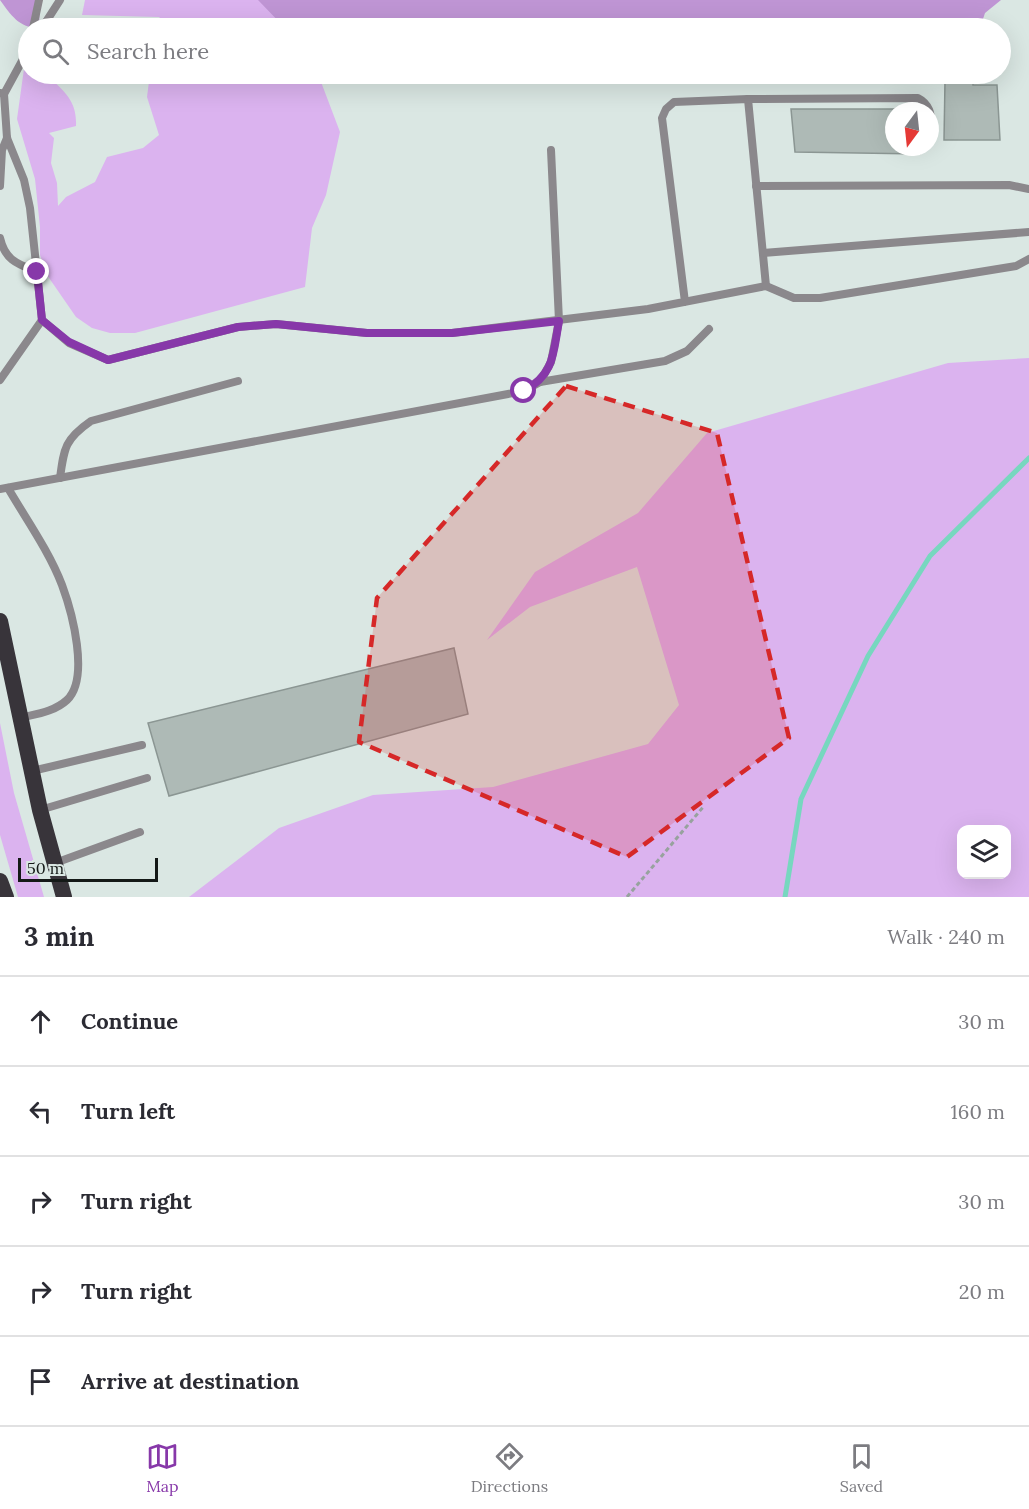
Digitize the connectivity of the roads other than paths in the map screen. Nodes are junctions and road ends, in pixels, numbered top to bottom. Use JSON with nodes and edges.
{"nodes":[{"id":1,"x":39,"y":0,"type":"edge"},
{"id":2,"x":60,"y":0,"type":"edge"},
{"id":3,"x":35,"y":18,"type":"edge"},
{"id":4,"x":48,"y":18,"type":"edge"},
{"id":5,"x":18,"y":67,"type":"edge"},
{"id":6,"x":2,"y":93,"type":"edge"},
{"id":7,"x":748,"y":99,"type":"junction"},
{"id":8,"x":926,"y":102,"type":"edge"},
{"id":9,"x":7,"y":138,"type":"junction"},
{"id":10,"x":551,"y":150,"type":"dead end"},
{"id":11,"x":0,"y":186,"type":"edge"},
{"id":12,"x":756,"y":186,"type":"junction"},
{"id":13,"x":1029,"y":189,"type":"edge"},
{"id":14,"x":1029,"y":232,"type":"edge"},
{"id":15,"x":0,"y":238,"type":"edge"},
{"id":16,"x":763,"y":253,"type":"junction"},
{"id":17,"x":1029,"y":259,"type":"edge"},
{"id":18,"x":37,"y":272,"type":"junction"},
{"id":19,"x":766,"y":286,"type":"junction"},
{"id":20,"x":685,"y":302,"type":"junction"},
{"id":21,"x":42,"y":320,"type":"junction"},
{"id":22,"x":559,"y":321,"type":"junction"},
{"id":23,"x":709,"y":329,"type":"dead end"},
{"id":24,"x":0,"y":380,"type":"edge"},
{"id":25,"x":238,"y":381,"type":"dead end"},
{"id":26,"x":540,"y":382,"type":"junction"},
{"id":27,"x":60,"y":478,"type":"junction"},
{"id":28,"x":4,"y":488,"type":"edge"},
{"id":29,"x":0,"y":621,"type":"edge"},
{"id":30,"x":18,"y":718,"type":"junction"},
{"id":31,"x":141,"y":745,"type":"dead end"},
{"id":32,"x":31,"y":772,"type":"junction"},
{"id":33,"x":147,"y":778,"type":"dead end"},
{"id":34,"x":39,"y":810,"type":"junction"},
{"id":35,"x":140,"y":832,"type":"dead end"},
{"id":36,"x":55,"y":863,"type":"junction"},
{"id":37,"x":0,"y":881,"type":"edge"},
{"id":38,"x":6,"y":897,"type":"edge"},
{"id":39,"x":64,"y":897,"type":"edge"}],
"edges":[{"from":1,"to":3,"type":"lane"},
{"from":2,"to":4,"type":"lane"},
{"from":5,"to":6,"type":"lane"},
{"from":6,"to":9,"type":"lane"},
{"from":7,"to":8,"type":"lane"},
{"from":7,"to":12,"type":"lane"},
{"from":7,"to":20,"type":"lane"},
{"from":9,"to":11,"type":"lane"},
{"from":9,"to":18,"type":"lane"},
{"from":10,"to":22,"type":"lane"},
{"from":12,"to":13,"type":"lane"},
{"from":12,"to":16,"type":"lane"},
{"from":14,"to":16,"type":"lane"},
{"from":15,"to":18,"type":"lane"},
{"from":16,"to":19,"type":"lane"},
{"from":17,"to":19,"type":"lane"},
{"from":18,"to":21,"type":"lane"},
{"from":19,"to":20,"type":"lane"},
{"from":20,"to":22,"type":"lane"},
{"from":21,"to":22,"type":"lane"},
{"from":21,"to":24,"type":"lane"},
{"from":22,"to":26,"type":"lane"},
{"from":23,"to":26,"type":"lane"},
{"from":25,"to":27,"type":"lane"},
{"from":26,"to":27,"type":"lane"},
{"from":27,"to":28,"type":"lane"},
{"from":28,"to":30,"type":"lane"},
{"from":29,"to":30,"type":"highway"},
{"from":30,"to":32,"type":"highway"},
{"from":31,"to":32,"type":"lane"},
{"from":32,"to":34,"type":"highway"},
{"from":33,"to":34,"type":"lane"},
{"from":34,"to":36,"type":"highway"},
{"from":35,"to":36,"type":"lane"},
{"from":36,"to":39,"type":"highway"},
{"from":37,"to":38,"type":"highway"}]}
